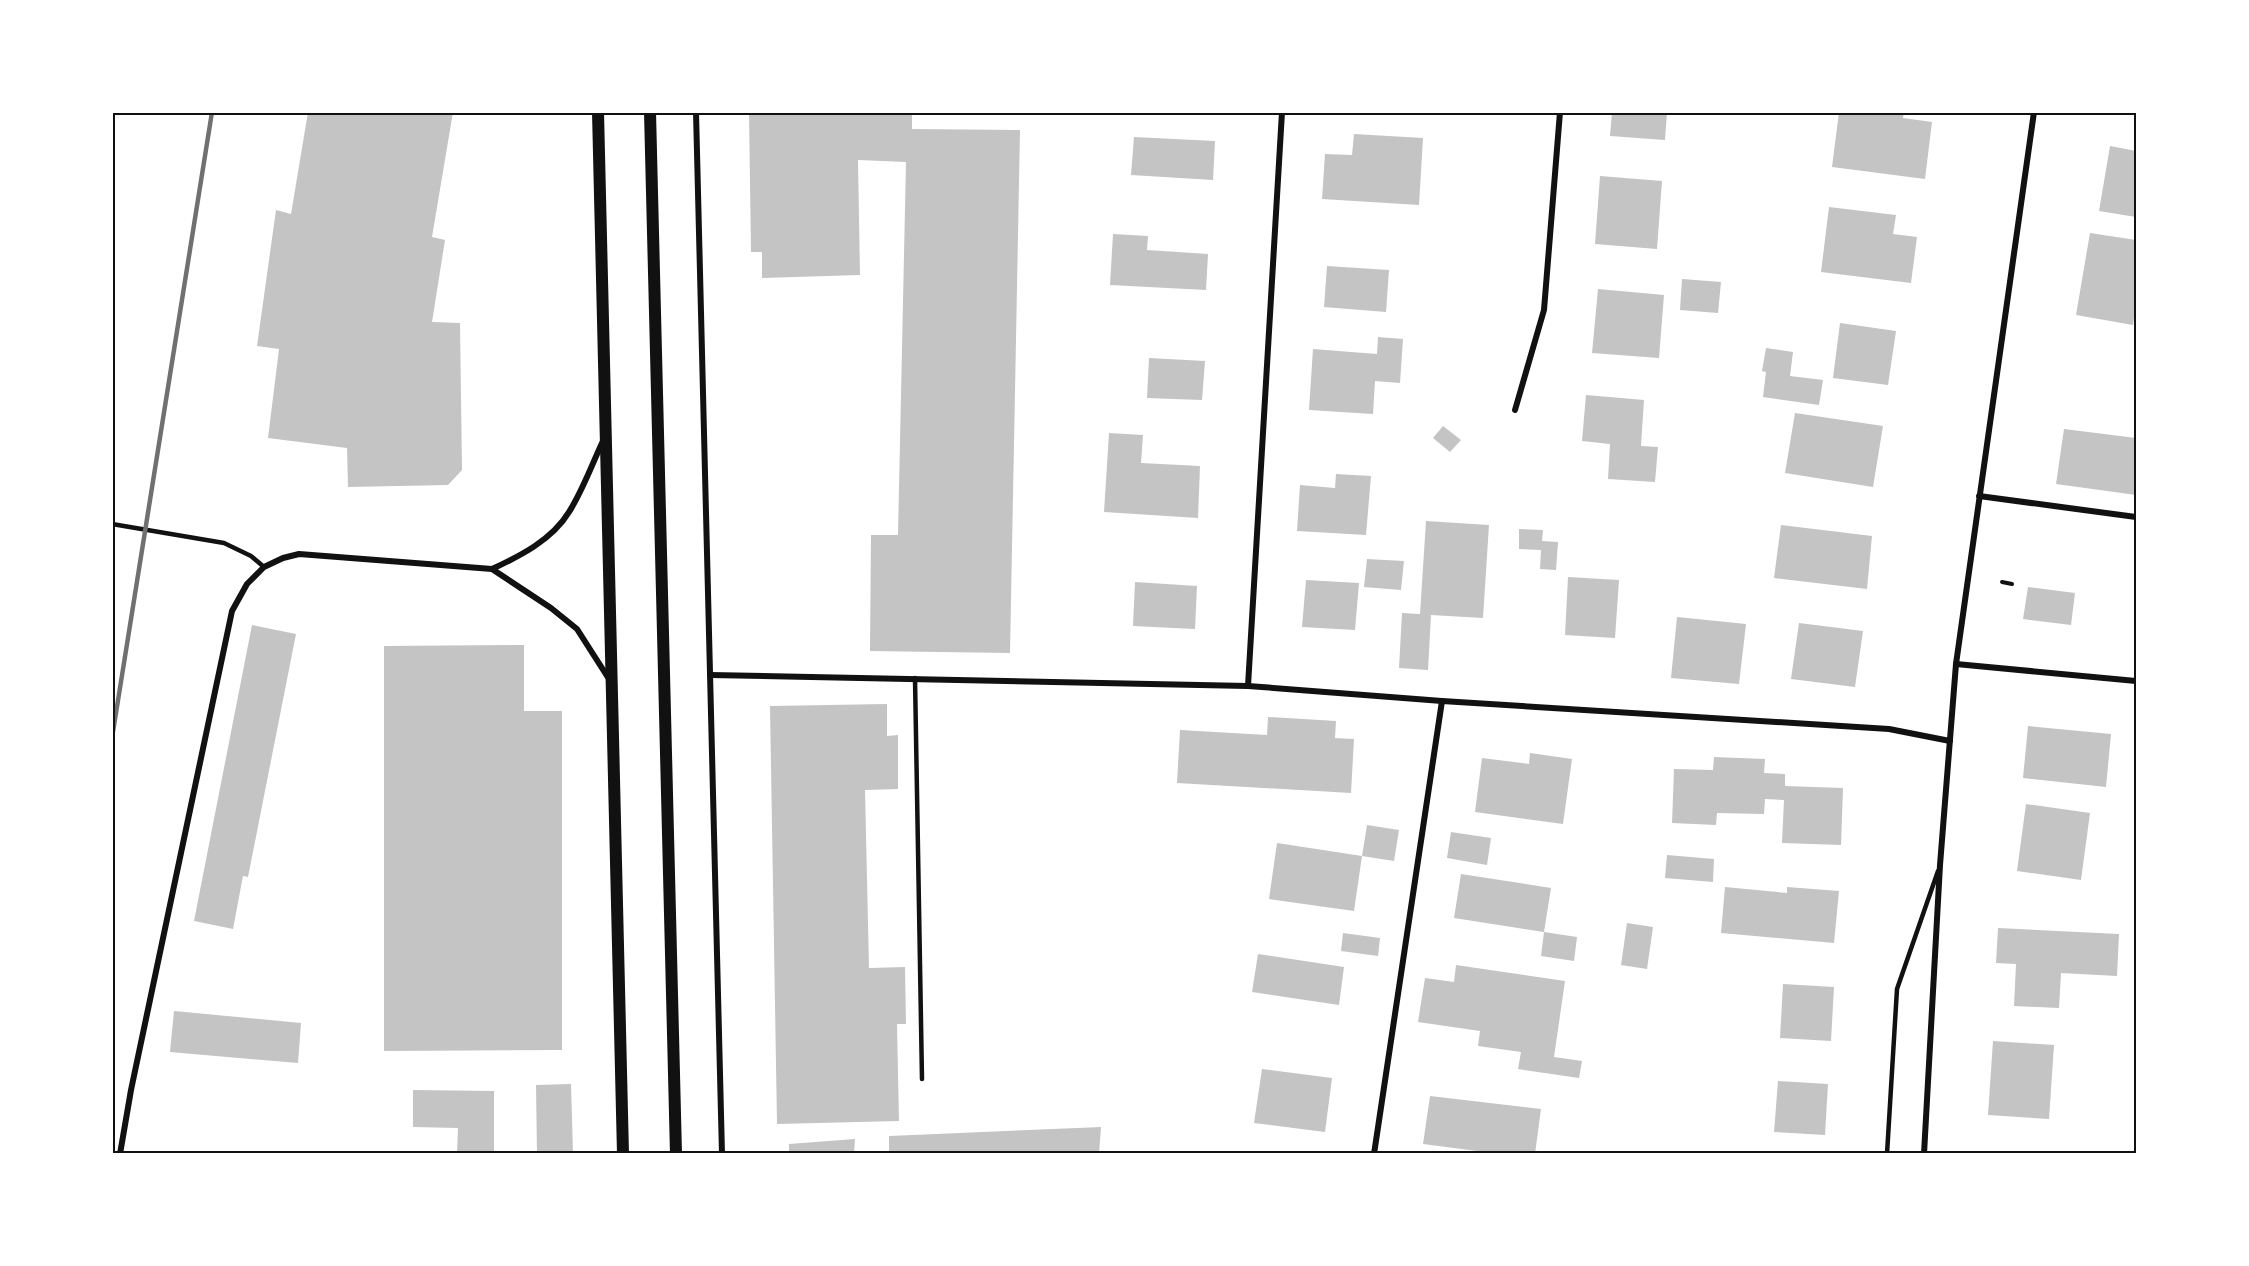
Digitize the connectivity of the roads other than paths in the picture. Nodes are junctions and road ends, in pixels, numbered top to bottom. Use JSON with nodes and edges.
{"nodes":[{"id":1,"x":598,"y":112,"type":"edge"},
{"id":2,"x":650,"y":112,"type":"edge"},
{"id":3,"x":696,"y":112,"type":"edge"},
{"id":4,"x":1282,"y":112,"type":"edge"},
{"id":5,"x":1560,"y":112,"type":"edge"},
{"id":6,"x":2034,"y":112,"type":"edge"},
{"id":7,"x":1515,"y":410,"type":"dead end"},
{"id":8,"x":605,"y":438,"type":"junction"},
{"id":9,"x":1978,"y":496,"type":"junction"},
{"id":10,"x":2136,"y":517,"type":"edge"},
{"id":11,"x":112,"y":524,"type":"edge"},
{"id":12,"x":264,"y":567,"type":"junction"},
{"id":13,"x":492,"y":569,"type":"junction"},
{"id":14,"x":1956,"y":664,"type":"junction"},
{"id":15,"x":710,"y":675,"type":"junction"},
{"id":16,"x":915,"y":678,"type":"junction"},
{"id":17,"x":2136,"y":681,"type":"edge"},
{"id":18,"x":612,"y":685,"type":"junction"},
{"id":19,"x":1248,"y":686,"type":"junction"},
{"id":20,"x":1442,"y":701,"type":"junction"},
{"id":21,"x":1950,"y":741,"type":"junction"},
{"id":22,"x":1940,"y":865,"type":"junction"},
{"id":23,"x":922,"y":1079,"type":"dead end"},
{"id":24,"x":120,"y":1154,"type":"edge"},
{"id":25,"x":623,"y":1154,"type":"edge"},
{"id":26,"x":676,"y":1154,"type":"edge"},
{"id":27,"x":722,"y":1154,"type":"edge"},
{"id":28,"x":1374,"y":1154,"type":"edge"},
{"id":29,"x":1887,"y":1154,"type":"edge"},
{"id":30,"x":1924,"y":1154,"type":"edge"}],
"edges":[{"from":1,"to":8,"type":"main road"},
{"from":2,"to":26,"type":"main road"},
{"from":3,"to":15,"type":"street"},
{"from":4,"to":19,"type":"street"},
{"from":5,"to":7,"type":"street"},
{"from":6,"to":9,"type":"street"},
{"from":8,"to":13,"type":"street"},
{"from":8,"to":18,"type":"main road"},
{"from":9,"to":10,"type":"street"},
{"from":9,"to":14,"type":"street"},
{"from":11,"to":12,"type":"lane"},
{"from":12,"to":13,"type":"street"},
{"from":12,"to":24,"type":"street"},
{"from":13,"to":18,"type":"street"},
{"from":14,"to":17,"type":"street"},
{"from":14,"to":21,"type":"street"},
{"from":15,"to":16,"type":"street"},
{"from":15,"to":27,"type":"street"},
{"from":16,"to":19,"type":"street"},
{"from":16,"to":23,"type":"lane"},
{"from":18,"to":25,"type":"main road"},
{"from":19,"to":20,"type":"street"},
{"from":20,"to":21,"type":"street"},
{"from":20,"to":28,"type":"street"},
{"from":21,"to":22,"type":"street"},
{"from":22,"to":29,"type":"lane"},
{"from":22,"to":30,"type":"street"}]}
